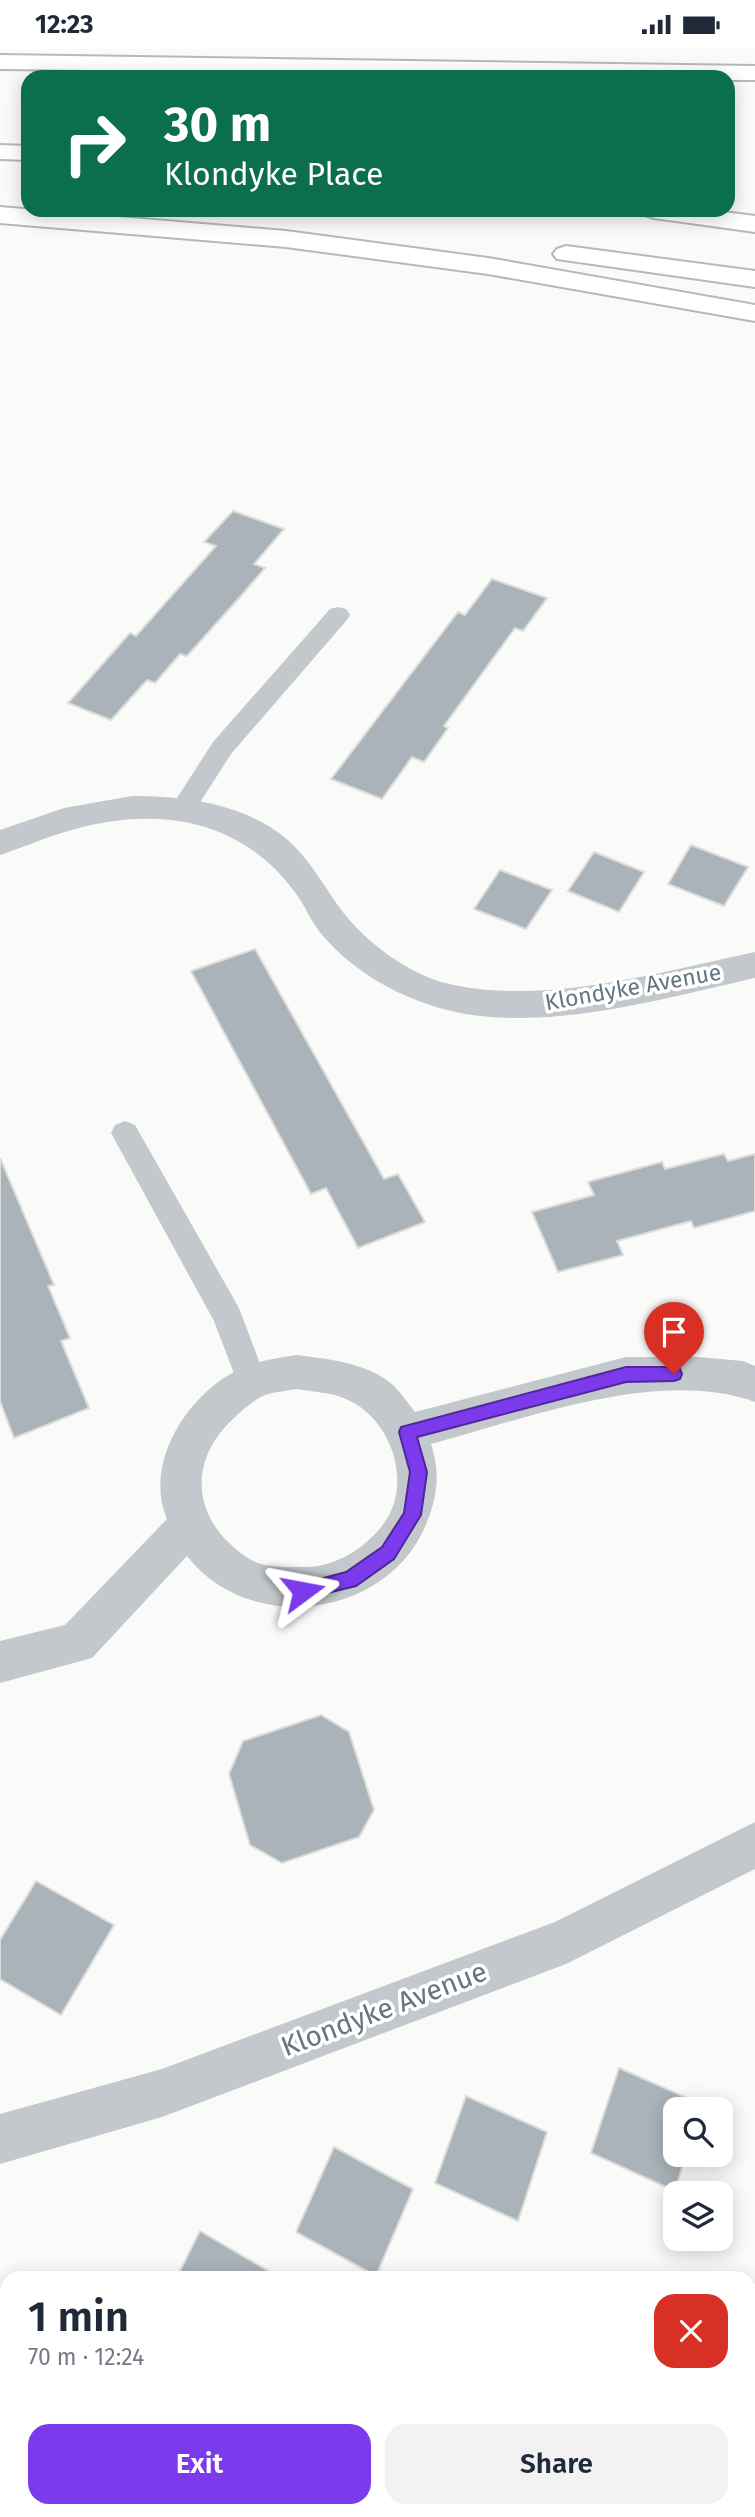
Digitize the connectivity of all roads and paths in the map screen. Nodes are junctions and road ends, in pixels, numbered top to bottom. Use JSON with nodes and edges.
{"nodes":[{"id":1,"x":0,"y":62,"type":"edge"},
{"id":2,"x":549,"y":70,"type":"edge"},
{"id":3,"x":735,"y":73,"type":"edge"},
{"id":4,"x":755,"y":73,"type":"edge"},
{"id":5,"x":0,"y":152,"type":"edge"},
{"id":6,"x":21,"y":153,"type":"edge"},
{"id":7,"x":0,"y":204,"type":"edge"},
{"id":8,"x":21,"y":205,"type":"edge"},
{"id":9,"x":0,"y":215,"type":"edge"},
{"id":10,"x":21,"y":217,"type":"edge"},
{"id":11,"x":22,"y":217,"type":"edge"},
{"id":12,"x":208,"y":217,"type":"edge"},
{"id":13,"x":704,"y":217,"type":"edge"},
{"id":14,"x":755,"y":224,"type":"edge"},
{"id":15,"x":755,"y":279,"type":"edge"},
{"id":16,"x":755,"y":313,"type":"edge"},
{"id":17,"x":338,"y":615,"type":"dead end"},
{"id":18,"x":183,"y":809,"type":"junction"},
{"id":19,"x":0,"y":843,"type":"edge"},
{"id":20,"x":755,"y":965,"type":"edge"},
{"id":21,"x":125,"y":1133,"type":"dead end"},
{"id":22,"x":252,"y":1382,"type":"junction"},
{"id":23,"x":755,"y":1384,"type":"edge"},
{"id":24,"x":407,"y":1432,"type":"junction"},
{"id":25,"x":189,"y":1525,"type":"junction"},
{"id":26,"x":0,"y":1663,"type":"edge"},
{"id":27,"x":755,"y":1845,"type":"edge"},
{"id":28,"x":0,"y":2139,"type":"edge"}],
"edges":[{"from":1,"to":2,"type":"main road"},
{"from":3,"to":4,"type":"main road"},
{"from":5,"to":6,"type":"main road"},
{"from":7,"to":8,"type":"main road"},
{"from":9,"to":10,"type":"main road"},
{"from":11,"to":16,"type":"main road"},
{"from":12,"to":15,"type":"main road"},
{"from":13,"to":14,"type":"main road"},
{"from":17,"to":18,"type":"lane"},
{"from":18,"to":19,"type":"street","name":"Klondyke Avenue"},
{"from":18,"to":20,"type":"street","name":"Klondyke Avenue"},
{"from":21,"to":22,"type":"lane"},
{"from":22,"to":24,"type":"street"},
{"from":22,"to":25,"type":"street"},
{"from":23,"to":24,"type":"street"},
{"from":24,"to":25,"type":"street"},
{"from":25,"to":26,"type":"street"},
{"from":27,"to":28,"type":"street","name":"Klondyke Avenue"}]}
